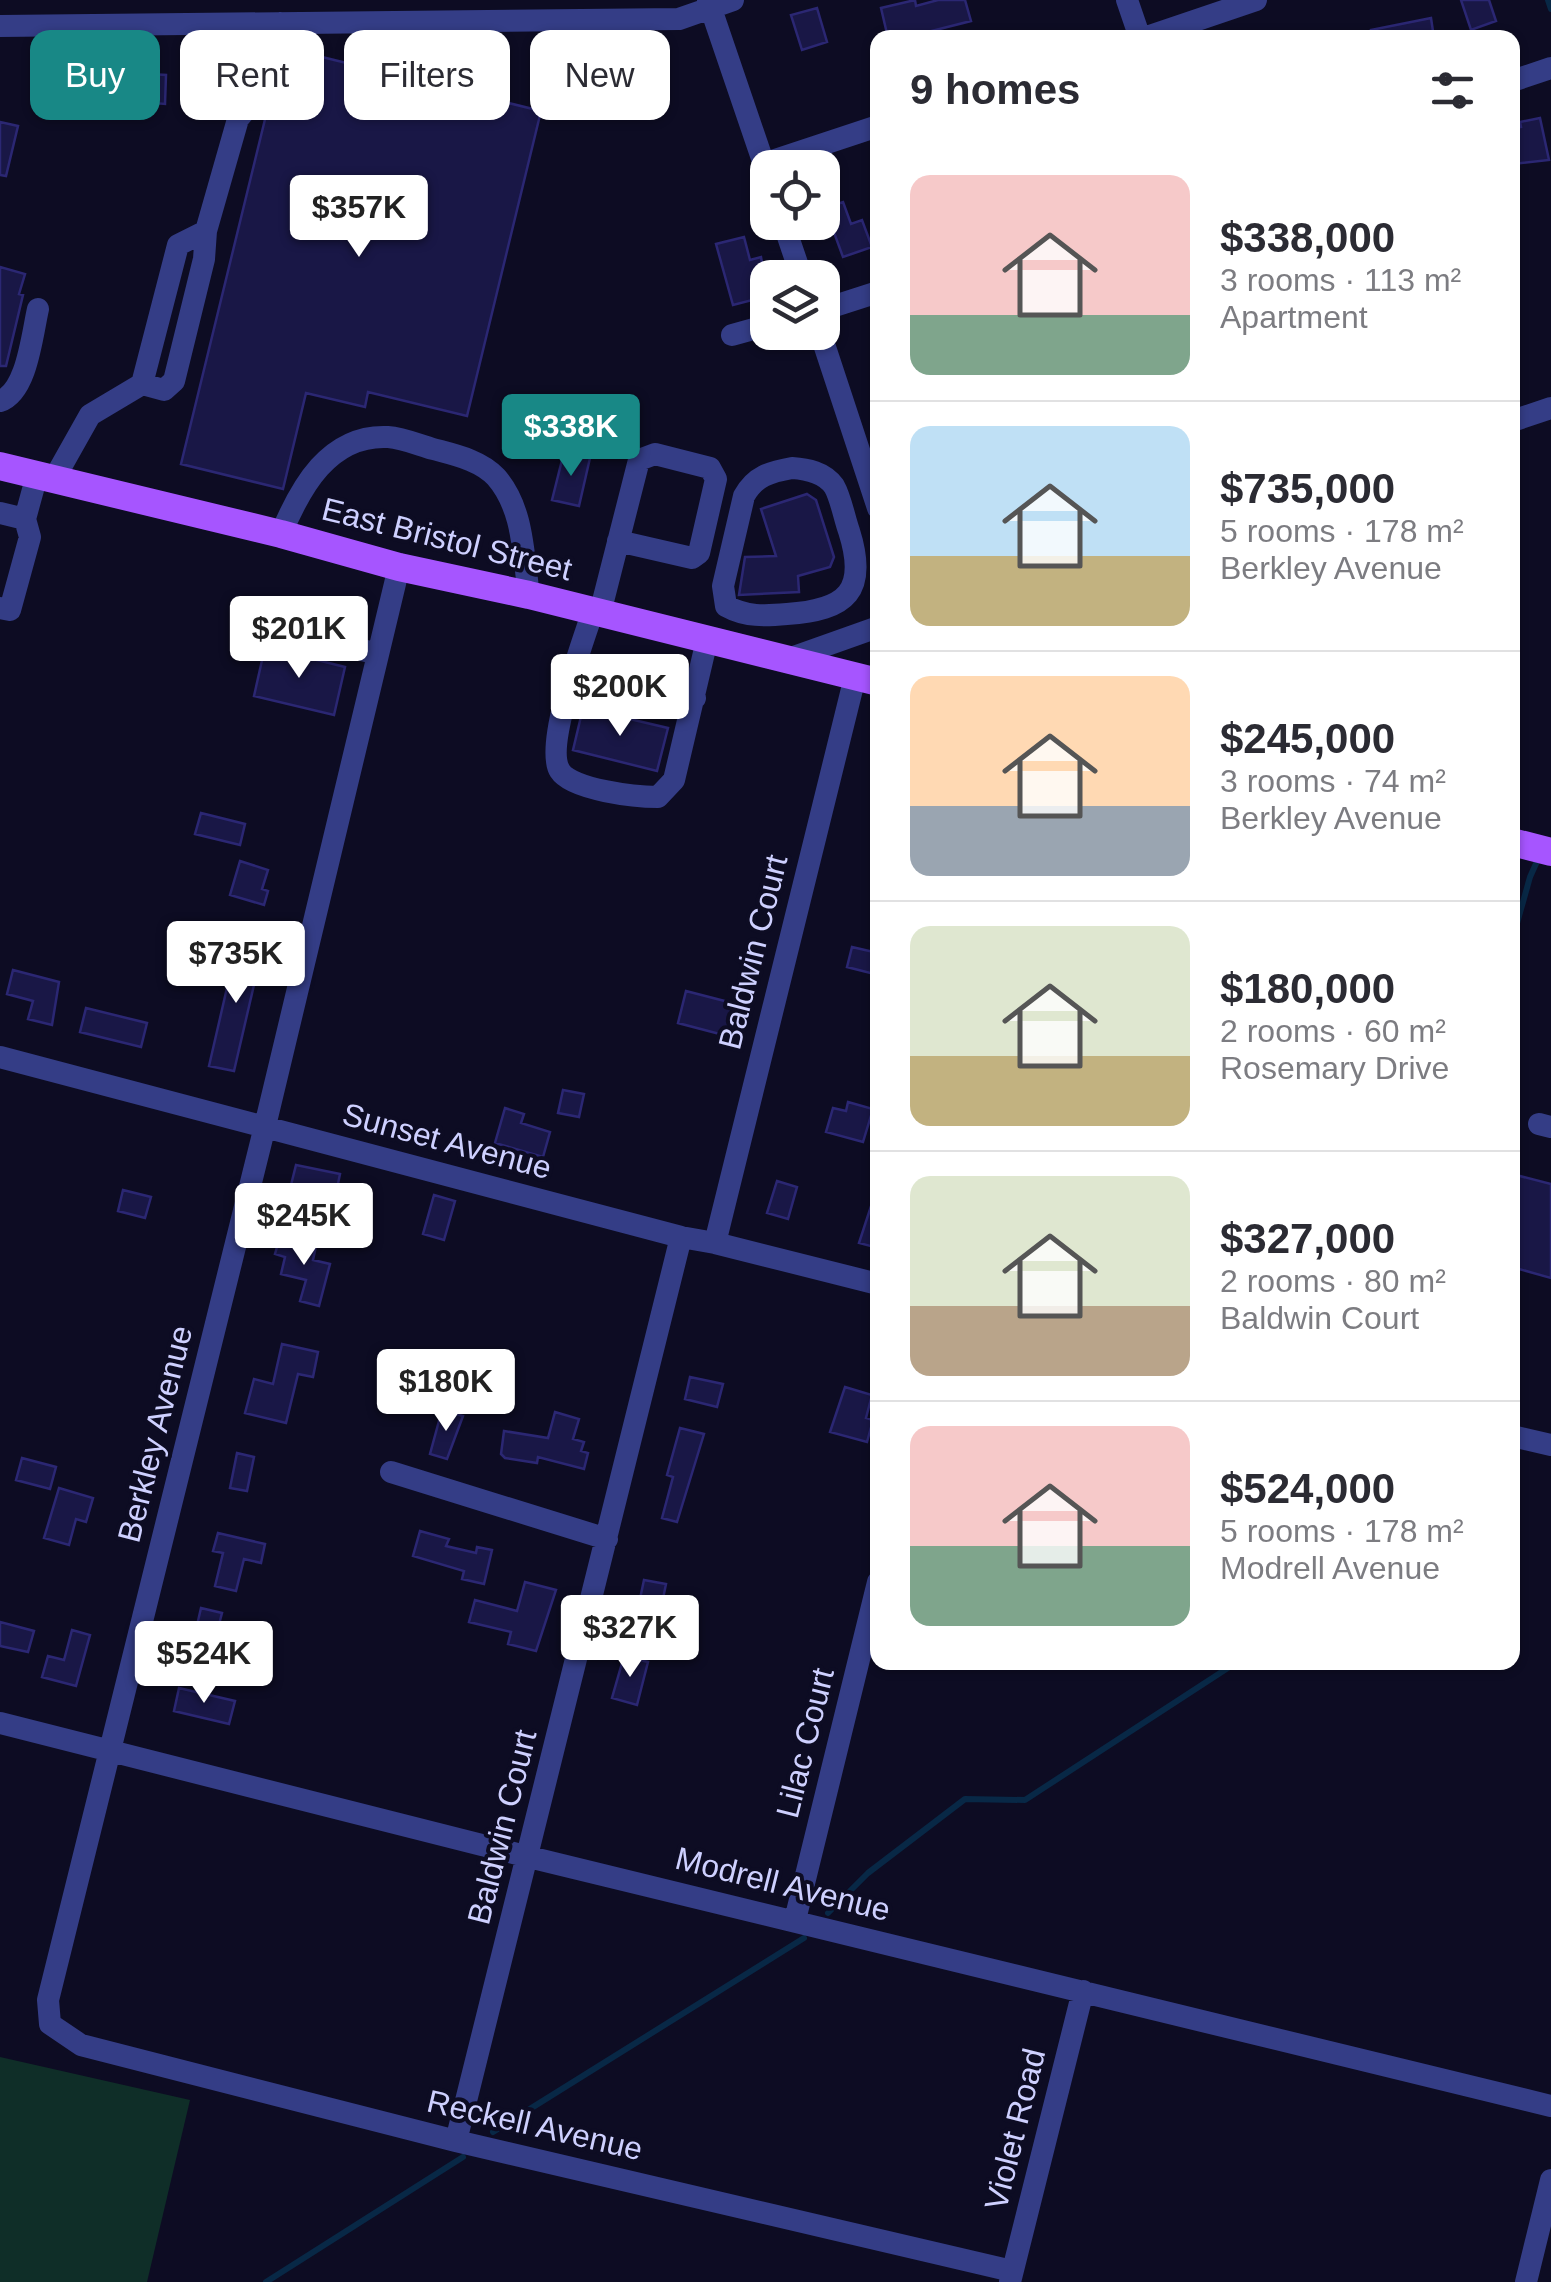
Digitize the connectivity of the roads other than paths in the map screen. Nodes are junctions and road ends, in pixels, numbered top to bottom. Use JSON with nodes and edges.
{"nodes":[{"id":1,"x":86,"y":0,"type":"edge"},
{"id":2,"x":1127,"y":0,"type":"edge"},
{"id":3,"x":1256,"y":0,"type":"edge"},
{"id":4,"x":717,"y":2,"type":"edge"},
{"id":5,"x":280,"y":23,"type":"junction"},
{"id":6,"x":84,"y":24,"type":"junction"},
{"id":7,"x":0,"y":26,"type":"edge"},
{"id":8,"x":1139,"y":30,"type":"edge"},
{"id":9,"x":1166,"y":30,"type":"edge"},
{"id":10,"x":1551,"y":68,"type":"edge"},
{"id":11,"x":1520,"y":78,"type":"edge"},
{"id":12,"x":870,"y":129,"type":"edge"},
{"id":13,"x":760,"y":150,"type":"edge"},
{"id":14,"x":817,"y":150,"type":"edge"},
{"id":15,"x":870,"y":295,"type":"edge"},
{"id":16,"x":840,"y":304,"type":"edge"},
{"id":17,"x":38,"y":309,"type":"dead end"},
{"id":18,"x":750,"y":330,"type":"edge"},
{"id":19,"x":732,"y":335,"type":"dead end"},
{"id":20,"x":826,"y":350,"type":"edge"},
{"id":21,"x":0,"y":400,"type":"edge"},
{"id":22,"x":1551,"y":408,"type":"edge"},
{"id":23,"x":1520,"y":418,"type":"edge"},
{"id":24,"x":0,"y":466,"type":"edge"},
{"id":25,"x":45,"y":477,"type":"junction"},
{"id":26,"x":870,"y":487,"type":"edge"},
{"id":27,"x":0,"y":513,"type":"edge"},
{"id":28,"x":870,"y":516,"type":"edge"},
{"id":29,"x":25,"y":519,"type":"junction"},
{"id":30,"x":847,"y":527,"type":"junction"},
{"id":31,"x":281,"y":534,"type":"junction"},
{"id":32,"x":618,"y":541,"type":"junction"},
{"id":33,"x":399,"y":567,"type":"junction"},
{"id":34,"x":528,"y":595,"type":"junction"},
{"id":35,"x":0,"y":608,"type":"edge"},
{"id":36,"x":596,"y":612,"type":"junction"},
{"id":37,"x":748,"y":614,"type":"junction"},
{"id":38,"x":282,"y":630,"type":"dead end"},
{"id":39,"x":870,"y":630,"type":"edge"},
{"id":40,"x":707,"y":640,"type":"junction"},
{"id":41,"x":740,"y":648,"type":"junction"},
{"id":42,"x":378,"y":654,"type":"junction"},
{"id":43,"x":785,"y":660,"type":"junction"},
{"id":44,"x":574,"y":669,"type":"junction"},
{"id":45,"x":866,"y":679,"type":"edge"},
{"id":46,"x":695,"y":698,"type":"junction"},
{"id":47,"x":1520,"y":844,"type":"edge"},
{"id":48,"x":1551,"y":852,"type":"edge"},
{"id":49,"x":0,"y":1057,"type":"edge"},
{"id":50,"x":265,"y":1126,"type":"junction"},
{"id":51,"x":681,"y":1237,"type":"junction"},
{"id":52,"x":714,"y":1243,"type":"junction"},
{"id":53,"x":870,"y":1282,"type":"edge"},
{"id":54,"x":1520,"y":1438,"type":"edge"},
{"id":55,"x":1551,"y":1445,"type":"edge"},
{"id":56,"x":391,"y":1472,"type":"dead end"},
{"id":57,"x":607,"y":1540,"type":"junction"},
{"id":58,"x":870,"y":1615,"type":"edge"},
{"id":59,"x":0,"y":1722,"type":"edge"},
{"id":60,"x":110,"y":1750,"type":"junction"},
{"id":61,"x":528,"y":1856,"type":"junction"},
{"id":62,"x":795,"y":1920,"type":"junction"},
{"id":63,"x":1083,"y":1991,"type":"junction"},
{"id":64,"x":50,"y":2024,"type":"joint"},
{"id":65,"x":1551,"y":2106,"type":"edge"},
{"id":66,"x":456,"y":2140,"type":"junction"},
{"id":67,"x":1551,"y":2180,"type":"edge"},
{"id":68,"x":1011,"y":2276,"type":"edge"},
{"id":69,"x":1526,"y":2282,"type":"edge"}],
"edges":[{"from":1,"to":6,"type":"street"},
{"from":2,"to":8,"type":"street"},
{"from":3,"to":9,"type":"street"},
{"from":4,"to":5,"type":"street"},
{"from":4,"to":13,"type":"street"},
{"from":5,"to":6,"type":"street"},
{"from":5,"to":25,"type":"street"},
{"from":6,"to":7,"type":"street"},
{"from":10,"to":11,"type":"street"},
{"from":12,"to":14,"type":"street"},
{"from":15,"to":16,"type":"street"},
{"from":17,"to":21,"type":"street"},
{"from":18,"to":19,"type":"street"},
{"from":20,"to":26,"type":"street"},
{"from":22,"to":23,"type":"street"},
{"from":24,"to":25,"type":"main road","name":"East Bristol Street"},
{"from":25,"to":29,"type":"street"},
{"from":25,"to":31,"type":"main road","name":"East Bristol Street"},
{"from":27,"to":29,"type":"street"},
{"from":28,"to":30,"type":"street"},
{"from":29,"to":35,"type":"street"},
{"from":30,"to":37,"type":"street"},
{"from":30,"to":37,"type":"street"},
{"from":31,"to":33,"type":"main road","name":"East Bristol Street"},
{"from":31,"to":34,"type":"street"},
{"from":32,"to":32,"type":"street"},
{"from":32,"to":36,"type":"street"},
{"from":33,"to":34,"type":"main road","name":"East Bristol Street"},
{"from":33,"to":42,"type":"street","name":"Berkley Avenue"},
{"from":34,"to":36,"type":"main road","name":"East Bristol Street"},
{"from":36,"to":40,"type":"main road","name":"East Bristol Street"},
{"from":36,"to":44,"type":"street"},
{"from":37,"to":41,"type":"street"},
{"from":38,"to":42,"type":"street"},
{"from":39,"to":43,"type":"street"},
{"from":40,"to":41,"type":"main road","name":"East Bristol Street"},
{"from":40,"to":46,"type":"street"},
{"from":41,"to":43,"type":"main road","name":"East Bristol Street"},
{"from":42,"to":50,"type":"street","name":"Berkley Avenue"},
{"from":43,"to":45,"type":"main road","name":"East Bristol Street"},
{"from":44,"to":46,"type":"street"},
{"from":44,"to":46,"type":"street"},
{"from":45,"to":52,"type":"street","name":"Baldwin Court"},
{"from":47,"to":48,"type":"main road"},
{"from":49,"to":50,"type":"street","name":"Sunset Avenue"},
{"from":50,"to":51,"type":"street","name":"Sunset Avenue"},
{"from":50,"to":60,"type":"street","name":"Berkley Avenue"},
{"from":51,"to":52,"type":"street","name":"Sunset Avenue"},
{"from":51,"to":57,"type":"street","name":"Baldwin Court"},
{"from":52,"to":53,"type":"street","name":"Sunset Avenue"},
{"from":54,"to":55,"type":"street"},
{"from":56,"to":57,"type":"street"},
{"from":57,"to":61,"type":"street","name":"Baldwin Court"},
{"from":58,"to":62,"type":"street","name":"Lilac Court"},
{"from":59,"to":60,"type":"street","name":"Modrell Avenue"},
{"from":60,"to":61,"type":"street","name":"Modrell Avenue"},
{"from":60,"to":64,"type":"street","name":"Berkley Avenue"},
{"from":61,"to":62,"type":"street","name":"Modrell Avenue"},
{"from":61,"to":66,"type":"street","name":"Baldwin Court"},
{"from":62,"to":63,"type":"street","name":"Modrell Avenue"},
{"from":63,"to":65,"type":"street","name":"Modrell Avenue"},
{"from":63,"to":68,"type":"street","name":"Violet Road"},
{"from":64,"to":66,"type":"street","name":"Reckell Avenue"},
{"from":66,"to":68,"type":"street","name":"Reckell Avenue"},
{"from":67,"to":69,"type":"street"}]}
